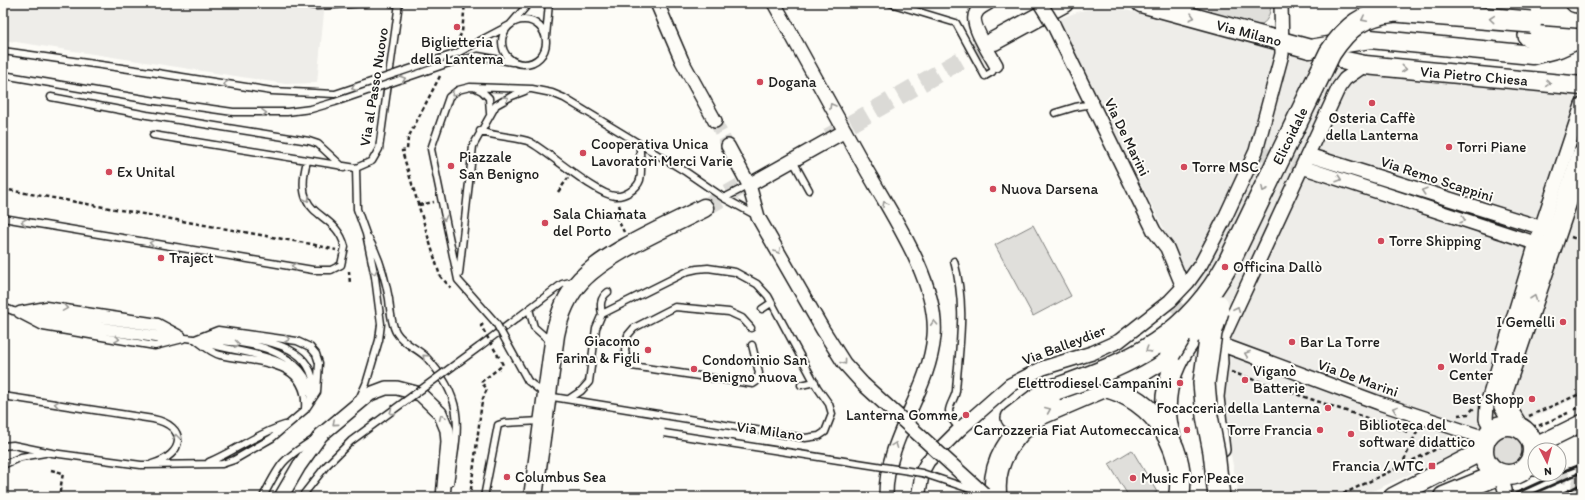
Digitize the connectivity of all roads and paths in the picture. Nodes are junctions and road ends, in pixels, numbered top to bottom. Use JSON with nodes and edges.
{"nodes":[{"id":1,"x":301,"y":3,"type":"edge"},
{"id":2,"x":366,"y":3,"type":"edge"},
{"id":3,"x":391,"y":3,"type":"edge"},
{"id":4,"x":465,"y":3,"type":"edge"},
{"id":5,"x":528,"y":3,"type":"edge"},
{"id":6,"x":549,"y":3,"type":"edge"},
{"id":7,"x":657,"y":3,"type":"edge"},
{"id":8,"x":774,"y":3,"type":"edge"},
{"id":9,"x":890,"y":3,"type":"edge"},
{"id":10,"x":988,"y":3,"type":"edge"},
{"id":11,"x":1040,"y":3,"type":"edge"},
{"id":12,"x":1064,"y":3,"type":"edge"},
{"id":13,"x":1141,"y":3,"type":"edge"},
{"id":14,"x":1280,"y":3,"type":"edge"},
{"id":15,"x":1575,"y":3,"type":"edge"},
{"id":16,"x":399,"y":4,"type":"edge"},
{"id":17,"x":1582,"y":4,"type":"edge"},
{"id":18,"x":510,"y":25,"type":"junction"},
{"id":19,"x":1530,"y":29,"type":"junction"},
{"id":20,"x":1581,"y":35,"type":"edge"},
{"id":21,"x":994,"y":41,"type":"tunnel mouth"},
{"id":22,"x":546,"y":42,"type":"junction"},
{"id":23,"x":1282,"y":42,"type":"junction"},
{"id":24,"x":455,"y":46,"type":"dead end"},
{"id":25,"x":3,"y":47,"type":"edge"},
{"id":26,"x":3,"y":50,"type":"edge"},
{"id":27,"x":14,"y":52,"type":"junction"},
{"id":28,"x":515,"y":62,"type":"junction"},
{"id":29,"x":1346,"y":62,"type":"dead end"},
{"id":30,"x":996,"y":65,"type":"joint"},
{"id":31,"x":1366,"y":66,"type":"junction"},
{"id":32,"x":442,"y":73,"type":"dead end"},
{"id":33,"x":5,"y":75,"type":"edge"},
{"id":34,"x":1582,"y":86,"type":"edge"},
{"id":35,"x":470,"y":87,"type":"junction"},
{"id":36,"x":532,"y":89,"type":"junction"},
{"id":37,"x":51,"y":96,"type":"dead end"},
{"id":38,"x":1092,"y":104,"type":"junction"},
{"id":39,"x":1582,"y":105,"type":"edge"},
{"id":40,"x":490,"y":113,"type":"junction"},
{"id":41,"x":1055,"y":113,"type":"dead end"},
{"id":42,"x":714,"y":121,"type":"tunnel mouth"},
{"id":43,"x":480,"y":131,"type":"junction"},
{"id":44,"x":845,"y":131,"type":"junction"},
{"id":45,"x":153,"y":135,"type":"dead end"},
{"id":46,"x":640,"y":144,"type":"junction"},
{"id":47,"x":728,"y":146,"type":"tunnel mouth"},
{"id":48,"x":1308,"y":155,"type":"junction"},
{"id":49,"x":1582,"y":156,"type":"edge"},
{"id":50,"x":307,"y":161,"type":"junction"},
{"id":51,"x":792,"y":161,"type":"junction"},
{"id":52,"x":1302,"y":167,"type":"tunnel mouth"},
{"id":53,"x":344,"y":168,"type":"junction"},
{"id":54,"x":356,"y":168,"type":"junction"},
{"id":55,"x":573,"y":171,"type":"junction"},
{"id":56,"x":749,"y":185,"type":"junction"},
{"id":57,"x":3,"y":189,"type":"edge"},
{"id":58,"x":809,"y":190,"type":"dead end"},
{"id":59,"x":558,"y":192,"type":"dead end"},
{"id":60,"x":724,"y":198,"type":"junction"},
{"id":61,"x":618,"y":204,"type":"dead end"},
{"id":62,"x":704,"y":208,"type":"tunnel mouth"},
{"id":63,"x":758,"y":217,"type":"junction"},
{"id":64,"x":3,"y":218,"type":"edge"},
{"id":65,"x":366,"y":234,"type":"junction"},
{"id":66,"x":625,"y":234,"type":"dead end"},
{"id":67,"x":1546,"y":238,"type":"junction"},
{"id":68,"x":345,"y":253,"type":"junction"},
{"id":69,"x":954,"y":261,"type":"dead end"},
{"id":70,"x":1229,"y":262,"type":"junction"},
{"id":71,"x":458,"y":280,"type":"junction"},
{"id":72,"x":580,"y":282,"type":"junction"},
{"id":73,"x":350,"y":284,"type":"dead end"},
{"id":74,"x":1183,"y":287,"type":"junction"},
{"id":75,"x":608,"y":292,"type":"dead end"},
{"id":76,"x":456,"y":293,"type":"dead end"},
{"id":77,"x":1221,"y":300,"type":"junction"},
{"id":78,"x":771,"y":303,"type":"junction"},
{"id":79,"x":3,"y":307,"type":"edge"},
{"id":80,"x":1199,"y":307,"type":"junction"},
{"id":81,"x":529,"y":309,"type":"junction"},
{"id":82,"x":762,"y":309,"type":"dead end"},
{"id":83,"x":13,"y":312,"type":"junction"},
{"id":84,"x":602,"y":314,"type":"junction"},
{"id":85,"x":483,"y":322,"type":"dead end"},
{"id":86,"x":751,"y":328,"type":"dead end"},
{"id":87,"x":1201,"y":333,"type":"junction"},
{"id":88,"x":187,"y":338,"type":"junction"},
{"id":89,"x":195,"y":339,"type":"junction"},
{"id":90,"x":547,"y":339,"type":"junction"},
{"id":91,"x":1220,"y":344,"type":"junction"},
{"id":92,"x":752,"y":345,"type":"dead end"},
{"id":93,"x":1170,"y":354,"type":"junction"},
{"id":94,"x":1223,"y":366,"type":"junction"},
{"id":95,"x":814,"y":382,"type":"junction"},
{"id":96,"x":1204,"y":383,"type":"junction"},
{"id":97,"x":801,"y":385,"type":"dead end"},
{"id":98,"x":1101,"y":387,"type":"junction"},
{"id":99,"x":1056,"y":389,"type":"junction"},
{"id":100,"x":1582,"y":393,"type":"edge"},
{"id":101,"x":3,"y":396,"type":"edge"},
{"id":102,"x":547,"y":396,"type":"junction"},
{"id":103,"x":569,"y":399,"type":"junction"},
{"id":104,"x":310,"y":403,"type":"junction"},
{"id":105,"x":1476,"y":403,"type":"dead end"},
{"id":106,"x":355,"y":406,"type":"junction"},
{"id":107,"x":1582,"y":406,"type":"edge"},
{"id":108,"x":1455,"y":415,"type":"dead end"},
{"id":109,"x":1157,"y":419,"type":"junction"},
{"id":110,"x":544,"y":421,"type":"junction"},
{"id":111,"x":1525,"y":422,"type":"junction"},
{"id":112,"x":1582,"y":423,"type":"edge"},
{"id":113,"x":960,"y":429,"type":"junction"},
{"id":114,"x":1418,"y":429,"type":"dead end"},
{"id":115,"x":1408,"y":432,"type":"dead end"},
{"id":116,"x":664,"y":433,"type":"dead end"},
{"id":117,"x":321,"y":435,"type":"junction"},
{"id":118,"x":1486,"y":440,"type":"junction"},
{"id":119,"x":1171,"y":442,"type":"junction"},
{"id":120,"x":1531,"y":442,"type":"edge"},
{"id":121,"x":1543,"y":442,"type":"edge"},
{"id":122,"x":3,"y":446,"type":"edge"},
{"id":123,"x":1442,"y":446,"type":"dead end"},
{"id":124,"x":52,"y":453,"type":"junction"},
{"id":125,"x":3,"y":465,"type":"edge"},
{"id":126,"x":141,"y":465,"type":"junction"},
{"id":127,"x":1401,"y":467,"type":"junction"},
{"id":128,"x":1219,"y":468,"type":"junction"},
{"id":129,"x":51,"y":470,"type":"dead end"},
{"id":130,"x":1527,"y":470,"type":"edge"},
{"id":131,"x":1502,"y":482,"type":"junction"},
{"id":132,"x":443,"y":494,"type":"edge"},
{"id":133,"x":303,"y":496,"type":"edge"},
{"id":134,"x":988,"y":496,"type":"edge"},
{"id":135,"x":59,"y":497,"type":"edge"},
{"id":136,"x":262,"y":497,"type":"edge"},
{"id":137,"x":281,"y":497,"type":"edge"},
{"id":138,"x":470,"y":497,"type":"edge"},
{"id":139,"x":484,"y":497,"type":"edge"},
{"id":140,"x":533,"y":497,"type":"edge"},
{"id":141,"x":886,"y":497,"type":"edge"},
{"id":142,"x":918,"y":497,"type":"edge"},
{"id":143,"x":1178,"y":497,"type":"edge"},
{"id":144,"x":1214,"y":497,"type":"edge"},
{"id":145,"x":1219,"y":497,"type":"edge"},
{"id":146,"x":1229,"y":497,"type":"edge"},
{"id":147,"x":1234,"y":497,"type":"edge"},
{"id":148,"x":1337,"y":497,"type":"edge"},
{"id":149,"x":1393,"y":497,"type":"edge"},
{"id":150,"x":1444,"y":497,"type":"edge"}],
"edges":[{"from":1,"to":2,"type":"lane"},
{"from":3,"to":16,"type":"lane"},
{"from":4,"to":24,"type":"path"},
{"from":5,"to":18,"type":"lane"},
{"from":6,"to":22,"type":"lane"},
{"from":7,"to":42,"type":"street"},
{"from":44,"to":8,"type":"street","one_way":true},
{"from":9,"to":30,"type":"lane"},
{"from":10,"to":30,"type":"street"},
{"from":11,"to":38,"type":"street","name":"Via De Marini","bridge":true},
{"from":12,"to":21,"type":"main road"},
{"from":13,"to":23,"type":"main road","name":"Via Milano","one_way":true},
{"from":14,"to":23,"type":"street","name":"Via Balleydier"},
{"from":15,"to":17,"type":"main road"},
{"from":16,"to":54,"type":"lane","name":"Via al Passo Nuovo"},
{"from":18,"to":22,"type":"lane"},
{"from":18,"to":27,"type":"lane","one_way":true,"bridge":true},
{"from":18,"to":28,"type":"lane"},
{"from":19,"to":20,"type":"highway","name":"Elicoidale"},
{"from":19,"to":70,"type":"highway","name":"Elicoidale","one_way":true,"bridge":true},
{"from":19,"to":77,"type":"highway","name":"Elicoidale"},
{"from":20,"to":23,"type":"main road","name":"Via Milano"},
{"from":22,"to":28,"type":"lane"},
{"from":23,"to":74,"type":"street","name":"Via Balleydier"},
{"from":25,"to":27,"type":"lane"},
{"from":26,"to":27,"type":"lane"},
{"from":33,"to":28,"type":"lane","one_way":true,"bridge":true},
{"from":29,"to":31,"type":"main road"},
{"from":31,"to":34,"type":"main road","name":"Via Pietro Chiesa","one_way":true},
{"from":31,"to":48,"type":"street"},
{"from":32,"to":76,"type":"path"},
{"from":35,"to":36,"type":"lane"},
{"from":35,"to":40,"type":"lane"},
{"from":35,"to":71,"type":"lane","one_way":true},
{"from":40,"to":36,"type":"lane","one_way":true},
{"from":36,"to":46,"type":"lane"},
{"from":37,"to":53,"type":"lane"},
{"from":38,"to":41,"type":"lane"},
{"from":38,"to":74,"type":"street","name":"Via De Marini"},
{"from":39,"to":67,"type":"street"},
{"from":40,"to":43,"type":"lane"},
{"from":43,"to":55,"type":"lane"},
{"from":43,"to":71,"type":"lane"},
{"from":44,"to":51,"type":"street"},
{"from":141,"to":44,"type":"street","one_way":true},
{"from":45,"to":50,"type":"lane"},
{"from":46,"to":55,"type":"lane"},
{"from":46,"to":60,"type":"lane"},
{"from":47,"to":56,"type":"street"},
{"from":67,"to":48,"type":"street","name":"Via Remo Scappini","one_way":true},
{"from":91,"to":48,"type":"street","one_way":true},
{"from":49,"to":67,"type":"main road"},
{"from":50,"to":53,"type":"lane"},
{"from":50,"to":68,"type":"lane","one_way":true},
{"from":51,"to":56,"type":"street"},
{"from":51,"to":58,"type":"lane"},
{"from":52,"to":67,"type":"street","name":"Via Remo Scappini","one_way":true},
{"from":53,"to":54,"type":"lane"},
{"from":54,"to":65,"type":"lane"},
{"from":55,"to":59,"type":"path"},
{"from":56,"to":60,"type":"lane"},
{"from":56,"to":63,"type":"street"},
{"from":57,"to":68,"type":"path"},
{"from":60,"to":63,"type":"lane"},
{"from":61,"to":66,"type":"path"},
{"from":62,"to":72,"type":"main road"},
{"from":63,"to":134,"type":"street","one_way":true,"bridge":true},
{"from":68,"to":64,"type":"lane","one_way":true},
{"from":65,"to":106,"type":"lane","one_way":true},
{"from":132,"to":65,"type":"lane","one_way":true},
{"from":111,"to":67,"type":"main road","one_way":true},
{"from":67,"to":118,"type":"street"},
{"from":68,"to":73,"type":"path"},
{"from":69,"to":113,"type":"lane"},
{"from":70,"to":77,"type":"highway"},
{"from":70,"to":80,"type":"highway","name":"Elicoidale","bridge":true},
{"from":71,"to":102,"type":"lane","bridge":true},
{"from":72,"to":81,"type":"lane"},
{"from":72,"to":90,"type":"main road"},
{"from":74,"to":113,"type":"street","name":"Via Balleydier"},
{"from":75,"to":84,"type":"lane"},
{"from":77,"to":87,"type":"highway","name":"Elicoidale","bridge":true},
{"from":77,"to":96,"type":"highway","bridge":true},
{"from":78,"to":82,"type":"lane"},
{"from":78,"to":84,"type":"lane","name":"Via Milano"},
{"from":78,"to":95,"type":"lane","name":"Via Milano"},
{"from":79,"to":83,"type":"lane"},
{"from":80,"to":93,"type":"main road","bridge":true},
{"from":80,"to":99,"type":"highway","name":"Elicoidale","one_way":true,"bridge":true},
{"from":81,"to":90,"type":"lane"},
{"from":81,"to":133,"type":"lane","one_way":true,"bridge":true},
{"from":83,"to":88,"type":"lane"},
{"from":83,"to":88,"type":"lane","one_way":true},
{"from":83,"to":88,"type":"lane","one_way":true},
{"from":84,"to":103,"type":"lane"},
{"from":85,"to":138,"type":"path","bridge":true},
{"from":86,"to":92,"type":"lane"},
{"from":87,"to":91,"type":"street","name":"Via De Marini"},
{"from":87,"to":93,"type":"highway","name":"Elicoidale","bridge":true},
{"from":87,"to":119,"type":"main road"},
{"from":88,"to":89,"type":"lane"},
{"from":89,"to":104,"type":"lane"},
{"from":89,"to":104,"type":"lane","one_way":true},
{"from":89,"to":104,"type":"lane"},
{"from":89,"to":104,"type":"lane","one_way":true},
{"from":90,"to":102,"type":"main road"},
{"from":91,"to":94,"type":"street"},
{"from":118,"to":91,"type":"street","name":"Via De Marini","one_way":true},
{"from":91,"to":128,"type":"street"},
{"from":93,"to":98,"type":"highway","name":"Elicoidale"},
{"from":93,"to":109,"type":"main road"},
{"from":94,"to":115,"type":"path"},
{"from":94,"to":128,"type":"street"},
{"from":95,"to":97,"type":"lane"},
{"from":95,"to":103,"type":"lane","name":"Via Milano"},
{"from":96,"to":145,"type":"highway","bridge":true},
{"from":96,"to":147,"type":"highway","bridge":true},
{"from":98,"to":99,"type":"main road","name":"Elicoidale","bridge":true},
{"from":98,"to":109,"type":"main road","name":"Elicoidale"},
{"from":134,"to":98,"type":"highway","one_way":true},
{"from":99,"to":134,"type":"highway","name":"Elicoidale"},
{"from":100,"to":111,"type":"path"},
{"from":126,"to":101,"type":"lane","one_way":true},
{"from":102,"to":103,"type":"lane","name":"Via Milano"},
{"from":102,"to":110,"type":"main road"},
{"from":104,"to":126,"type":"lane"},
{"from":105,"to":108,"type":"path"},
{"from":106,"to":117,"type":"street","one_way":true},
{"from":132,"to":106,"type":"street","one_way":true},
{"from":107,"to":111,"type":"path"},
{"from":109,"to":119,"type":"main road","name":"Elicoidale"},
{"from":110,"to":139,"type":"lane"},
{"from":110,"to":140,"type":"main road"},
{"from":111,"to":118,"type":"main road"},
{"from":111,"to":120,"type":"main road"},
{"from":112,"to":121,"type":"street"},
{"from":113,"to":142,"type":"street","name":"Via Balleydier"},
{"from":114,"to":127,"type":"path"},
{"from":116,"to":134,"type":"lane","bridge":true},
{"from":117,"to":136,"type":"lane"},
{"from":117,"to":137,"type":"street"},
{"from":118,"to":131,"type":"main road"},
{"from":118,"to":149,"type":"main road"},
{"from":119,"to":143,"type":"main road","name":"Elicoidale"},
{"from":122,"to":124,"type":"lane"},
{"from":123,"to":127,"type":"path"},
{"from":124,"to":125,"type":"lane"},
{"from":124,"to":126,"type":"lane"},
{"from":127,"to":148,"type":"path"},
{"from":128,"to":144,"type":"street"},
{"from":128,"to":146,"type":"street"},
{"from":129,"to":135,"type":"path"},
{"from":130,"to":131,"type":"main road"},
{"from":131,"to":150,"type":"main road"}]}
